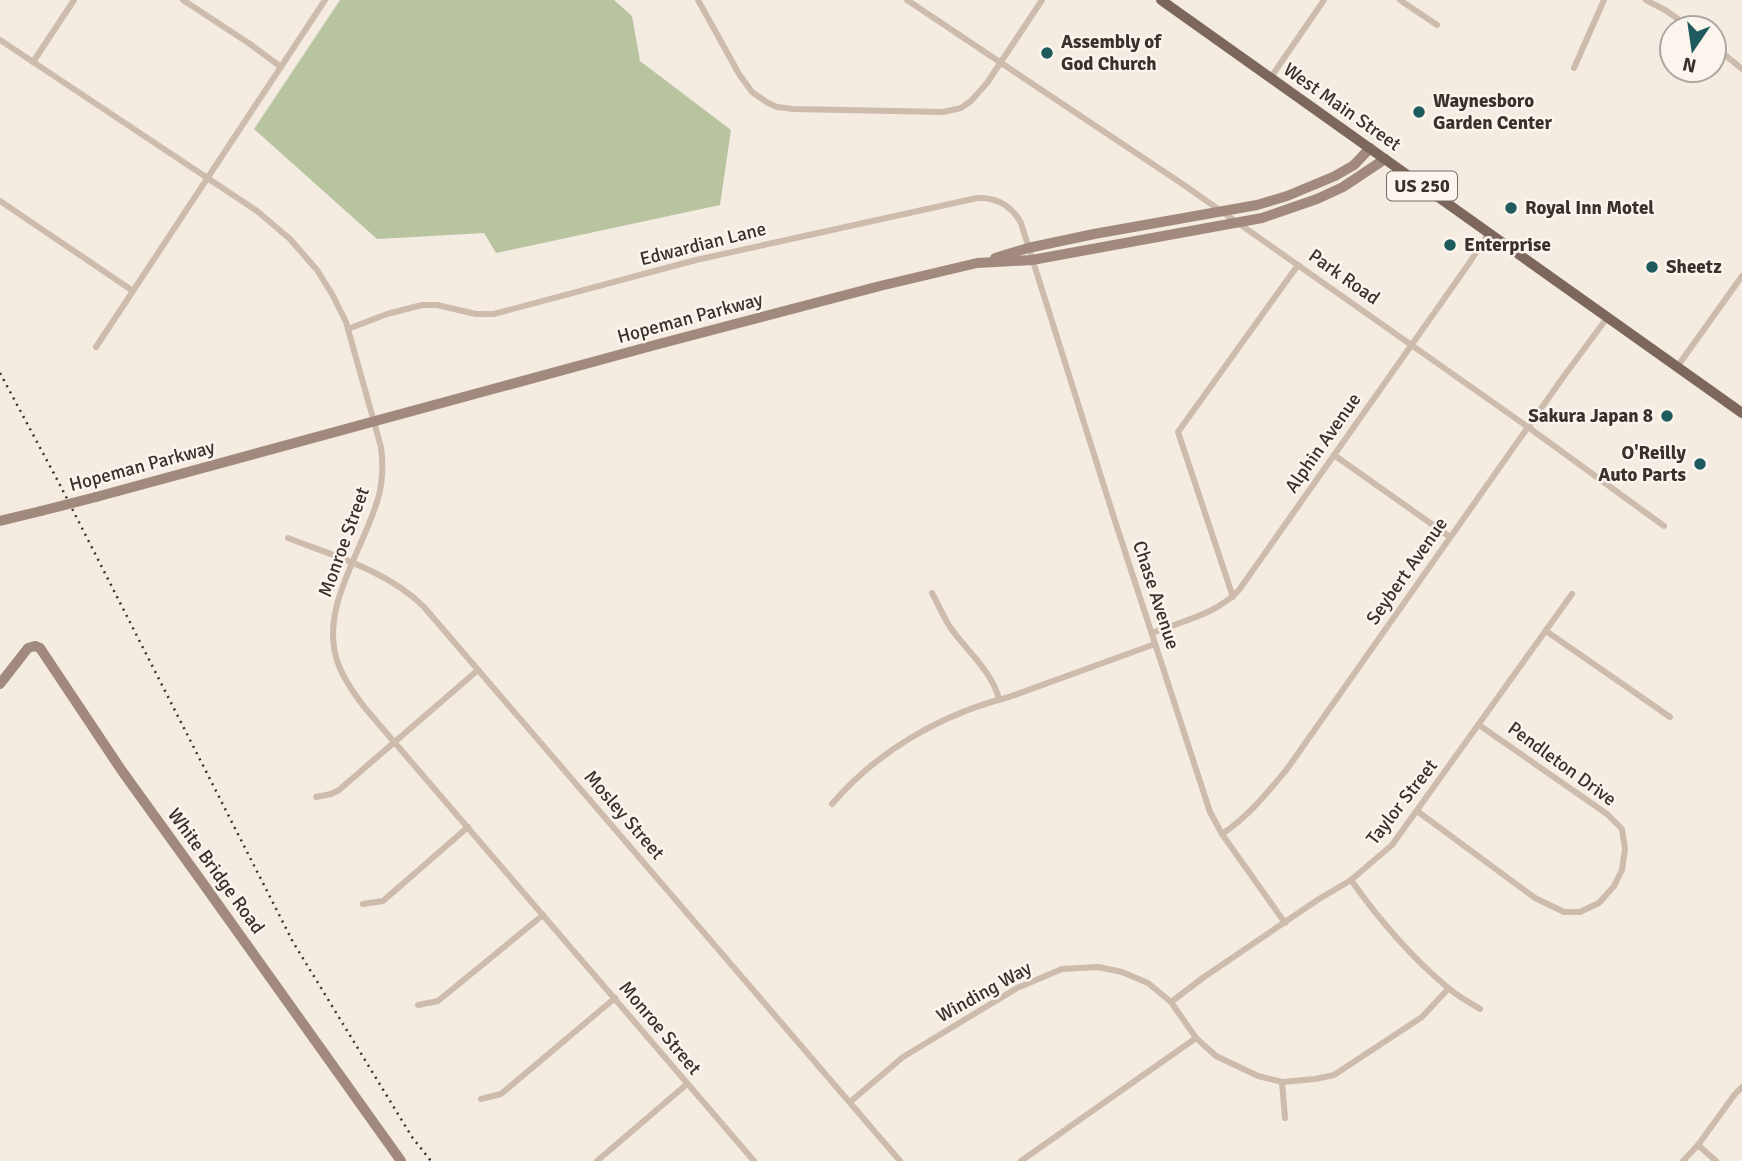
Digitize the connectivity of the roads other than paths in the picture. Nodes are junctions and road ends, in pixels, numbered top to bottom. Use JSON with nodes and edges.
{"nodes":[{"id":1,"x":74,"y":0,"type":"edge"},
{"id":2,"x":183,"y":0,"type":"edge"},
{"id":3,"x":325,"y":0,"type":"edge"},
{"id":4,"x":698,"y":0,"type":"edge"},
{"id":5,"x":907,"y":0,"type":"edge"},
{"id":6,"x":1042,"y":0,"type":"edge"},
{"id":7,"x":1161,"y":0,"type":"edge"},
{"id":8,"x":1324,"y":0,"type":"edge"},
{"id":9,"x":1400,"y":0,"type":"edge"},
{"id":10,"x":1604,"y":0,"type":"edge"},
{"id":11,"x":1646,"y":0,"type":"edge"},
{"id":12,"x":1671,"y":14,"type":"edge"},
{"id":13,"x":1437,"y":25,"type":"dead end"},
{"id":14,"x":0,"y":40,"type":"edge"},
{"id":15,"x":1728,"y":58,"type":"edge"},
{"id":16,"x":33,"y":62,"type":"junction"},
{"id":17,"x":1000,"y":62,"type":"junction"},
{"id":18,"x":281,"y":67,"type":"junction"},
{"id":19,"x":1574,"y":68,"type":"dead end"},
{"id":20,"x":1742,"y":69,"type":"edge"},
{"id":21,"x":1271,"y":78,"type":"junction"},
{"id":22,"x":1370,"y":148,"type":"junction"},
{"id":23,"x":1385,"y":159,"type":"junction"},
{"id":24,"x":207,"y":178,"type":"junction"},
{"id":25,"x":0,"y":201,"type":"edge"},
{"id":26,"x":1222,"y":211,"type":"junction"},
{"id":27,"x":1237,"y":222,"type":"junction"},
{"id":28,"x":1488,"y":234,"type":"junction"},
{"id":29,"x":1028,"y":248,"type":"junction"},
{"id":30,"x":1032,"y":260,"type":"junction"},
{"id":31,"x":977,"y":263,"type":"junction"},
{"id":32,"x":1298,"y":265,"type":"junction"},
{"id":33,"x":1742,"y":276,"type":"edge"},
{"id":34,"x":133,"y":291,"type":"junction"},
{"id":35,"x":1607,"y":318,"type":"junction"},
{"id":36,"x":348,"y":329,"type":"junction"},
{"id":37,"x":1412,"y":345,"type":"junction"},
{"id":38,"x":96,"y":347,"type":"dead end"},
{"id":39,"x":1677,"y":367,"type":"junction"},
{"id":40,"x":1742,"y":413,"type":"edge"},
{"id":41,"x":374,"y":422,"type":"junction"},
{"id":42,"x":1528,"y":427,"type":"junction"},
{"id":43,"x":1334,"y":455,"type":"junction"},
{"id":44,"x":0,"y":521,"type":"edge"},
{"id":45,"x":1664,"y":526,"type":"dead end"},
{"id":46,"x":1450,"y":537,"type":"junction"},
{"id":47,"x":288,"y":538,"type":"dead end"},
{"id":48,"x":352,"y":564,"type":"junction"},
{"id":49,"x":932,"y":593,"type":"dead end"},
{"id":50,"x":1572,"y":594,"type":"dead end"},
{"id":51,"x":1233,"y":597,"type":"junction"},
{"id":52,"x":1546,"y":631,"type":"junction"},
{"id":53,"x":1152,"y":633,"type":"junction"},
{"id":54,"x":1155,"y":644,"type":"junction"},
{"id":55,"x":478,"y":670,"type":"junction"},
{"id":56,"x":0,"y":684,"type":"edge"},
{"id":57,"x":999,"y":700,"type":"junction"},
{"id":58,"x":1670,"y":718,"type":"dead end"},
{"id":59,"x":1479,"y":725,"type":"junction"},
{"id":60,"x":395,"y":741,"type":"junction"},
{"id":61,"x":316,"y":797,"type":"dead end"},
{"id":62,"x":832,"y":804,"type":"dead end"},
{"id":63,"x":1417,"y":811,"type":"junction"},
{"id":64,"x":468,"y":827,"type":"junction"},
{"id":65,"x":1222,"y":834,"type":"junction"},
{"id":66,"x":1351,"y":880,"type":"junction"},
{"id":67,"x":363,"y":904,"type":"dead end"},
{"id":68,"x":543,"y":915,"type":"junction"},
{"id":69,"x":1285,"y":923,"type":"junction"},
{"id":70,"x":1448,"y":989,"type":"junction"},
{"id":71,"x":615,"y":998,"type":"junction"},
{"id":72,"x":1171,"y":1002,"type":"junction"},
{"id":73,"x":418,"y":1005,"type":"dead end"},
{"id":74,"x":1480,"y":1009,"type":"dead end"},
{"id":75,"x":1196,"y":1038,"type":"junction"},
{"id":76,"x":1282,"y":1082,"type":"junction"},
{"id":77,"x":687,"y":1084,"type":"junction"},
{"id":78,"x":1742,"y":1087,"type":"edge"},
{"id":79,"x":481,"y":1099,"type":"dead end"},
{"id":80,"x":850,"y":1102,"type":"junction"},
{"id":81,"x":1285,"y":1118,"type":"dead end"},
{"id":82,"x":1698,"y":1145,"type":"junction"},
{"id":83,"x":401,"y":1161,"type":"edge"},
{"id":84,"x":597,"y":1161,"type":"edge"},
{"id":85,"x":754,"y":1161,"type":"edge"},
{"id":86,"x":900,"y":1161,"type":"edge"},
{"id":87,"x":1021,"y":1161,"type":"edge"},
{"id":88,"x":1684,"y":1161,"type":"edge"},
{"id":89,"x":1716,"y":1161,"type":"edge"}],
"edges":[{"from":1,"to":16,"type":"street"},
{"from":2,"to":18,"type":"street"},
{"from":3,"to":18,"type":"street"},
{"from":4,"to":17,"type":"street"},
{"from":5,"to":17,"type":"street","name":"Park Road"},
{"from":6,"to":17,"type":"street"},
{"from":7,"to":21,"type":"main road","name":"West Main Street","number":"US 250"},
{"from":8,"to":21,"type":"street"},
{"from":9,"to":13,"type":"street"},
{"from":10,"to":19,"type":"street"},
{"from":11,"to":12,"type":"street"},
{"from":14,"to":16,"type":"street","name":"Monroe Street"},
{"from":15,"to":20,"type":"street"},
{"from":16,"to":24,"type":"street","name":"Monroe Street"},
{"from":17,"to":26,"type":"street","name":"Park Road"},
{"from":18,"to":24,"type":"street"},
{"from":21,"to":22,"type":"main road","name":"West Main Street","number":"US 250"},
{"from":22,"to":23,"type":"main road","name":"West Main Street","number":"US 250"},
{"from":22,"to":26,"type":"main road"},
{"from":23,"to":27,"type":"main road","name":"Hopeman Parkway"},
{"from":23,"to":28,"type":"main road","name":"West Main Street","number":"US 250"},
{"from":24,"to":34,"type":"street"},
{"from":24,"to":36,"type":"street","name":"Monroe Street"},
{"from":25,"to":34,"type":"street"},
{"from":26,"to":27,"type":"street","name":"Park Road"},
{"from":26,"to":29,"type":"main road"},
{"from":27,"to":30,"type":"main road","name":"Hopeman Parkway"},
{"from":27,"to":32,"type":"street","name":"Park Road"},
{"from":28,"to":35,"type":"main road","name":"West Main Street","number":"US 250"},
{"from":28,"to":37,"type":"street","name":"Alphin Avenue"},
{"from":29,"to":30,"type":"street","name":"Edwardian Lane"},
{"from":29,"to":31,"type":"main road"},
{"from":29,"to":36,"type":"street","name":"Edwardian Lane"},
{"from":30,"to":31,"type":"main road","name":"Hopeman Parkway"},
{"from":30,"to":53,"type":"street","name":"Chase Avenue"},
{"from":31,"to":41,"type":"main road","name":"Hopeman Parkway"},
{"from":32,"to":37,"type":"street","name":"Park Road"},
{"from":32,"to":51,"type":"street"},
{"from":33,"to":39,"type":"street"},
{"from":34,"to":38,"type":"street"},
{"from":35,"to":39,"type":"main road","name":"West Main Street","number":"US 250"},
{"from":35,"to":42,"type":"street","name":"Seybert Avenue"},
{"from":36,"to":41,"type":"street","name":"Monroe Street"},
{"from":37,"to":42,"type":"street","name":"Park Road"},
{"from":37,"to":43,"type":"street","name":"Alphin Avenue"},
{"from":39,"to":40,"type":"main road","name":"West Main Street","number":"US 250"},
{"from":41,"to":44,"type":"main road","name":"Hopeman Parkway","bridge":true},
{"from":41,"to":48,"type":"street","name":"Monroe Street"},
{"from":42,"to":45,"type":"street","name":"Park Road"},
{"from":42,"to":46,"type":"street","name":"Seybert Avenue"},
{"from":43,"to":46,"type":"street"},
{"from":43,"to":51,"type":"street","name":"Alphin Avenue"},
{"from":46,"to":65,"type":"street","name":"Seybert Avenue"},
{"from":47,"to":48,"type":"street","name":"Mosley Street"},
{"from":48,"to":55,"type":"street","name":"Mosley Street"},
{"from":48,"to":60,"type":"street","name":"Monroe Street"},
{"from":49,"to":57,"type":"street"},
{"from":50,"to":52,"type":"street","name":"Taylor Street"},
{"from":51,"to":53,"type":"street","name":"Alphin Avenue"},
{"from":52,"to":58,"type":"street"},
{"from":52,"to":59,"type":"street","name":"Taylor Street"},
{"from":53,"to":54,"type":"street","name":"Chase Avenue"},
{"from":54,"to":57,"type":"street"},
{"from":54,"to":65,"type":"street","name":"Chase Avenue"},
{"from":55,"to":60,"type":"street"},
{"from":55,"to":80,"type":"street","name":"Mosley Street"},
{"from":56,"to":83,"type":"main road","name":"White Bridge Road"},
{"from":57,"to":62,"type":"street"},
{"from":59,"to":63,"type":"street","name":"Taylor Street"},
{"from":59,"to":63,"type":"street","name":"Pendleton Drive"},
{"from":60,"to":61,"type":"street"},
{"from":60,"to":64,"type":"street","name":"Monroe Street"},
{"from":63,"to":66,"type":"street","name":"Taylor Street"},
{"from":64,"to":67,"type":"street"},
{"from":64,"to":68,"type":"street","name":"Monroe Street"},
{"from":65,"to":69,"type":"street","name":"Chase Avenue"},
{"from":66,"to":69,"type":"street","name":"Taylor Street"},
{"from":66,"to":70,"type":"street"},
{"from":68,"to":71,"type":"street","name":"Monroe Street"},
{"from":68,"to":73,"type":"street"},
{"from":69,"to":72,"type":"street","name":"Taylor Street"},
{"from":70,"to":74,"type":"street"},
{"from":70,"to":76,"type":"street","name":"Winding Way"},
{"from":71,"to":77,"type":"street","name":"Monroe Street"},
{"from":71,"to":79,"type":"street"},
{"from":72,"to":75,"type":"street","name":"Winding Way"},
{"from":72,"to":80,"type":"street","name":"Winding Way"},
{"from":75,"to":76,"type":"street","name":"Winding Way"},
{"from":75,"to":87,"type":"street"},
{"from":76,"to":81,"type":"street"},
{"from":77,"to":84,"type":"street"},
{"from":77,"to":85,"type":"street","name":"Monroe Street"},
{"from":78,"to":82,"type":"street"},
{"from":80,"to":86,"type":"street","name":"Mosley Street"},
{"from":82,"to":88,"type":"street"},
{"from":82,"to":89,"type":"street"}]}
